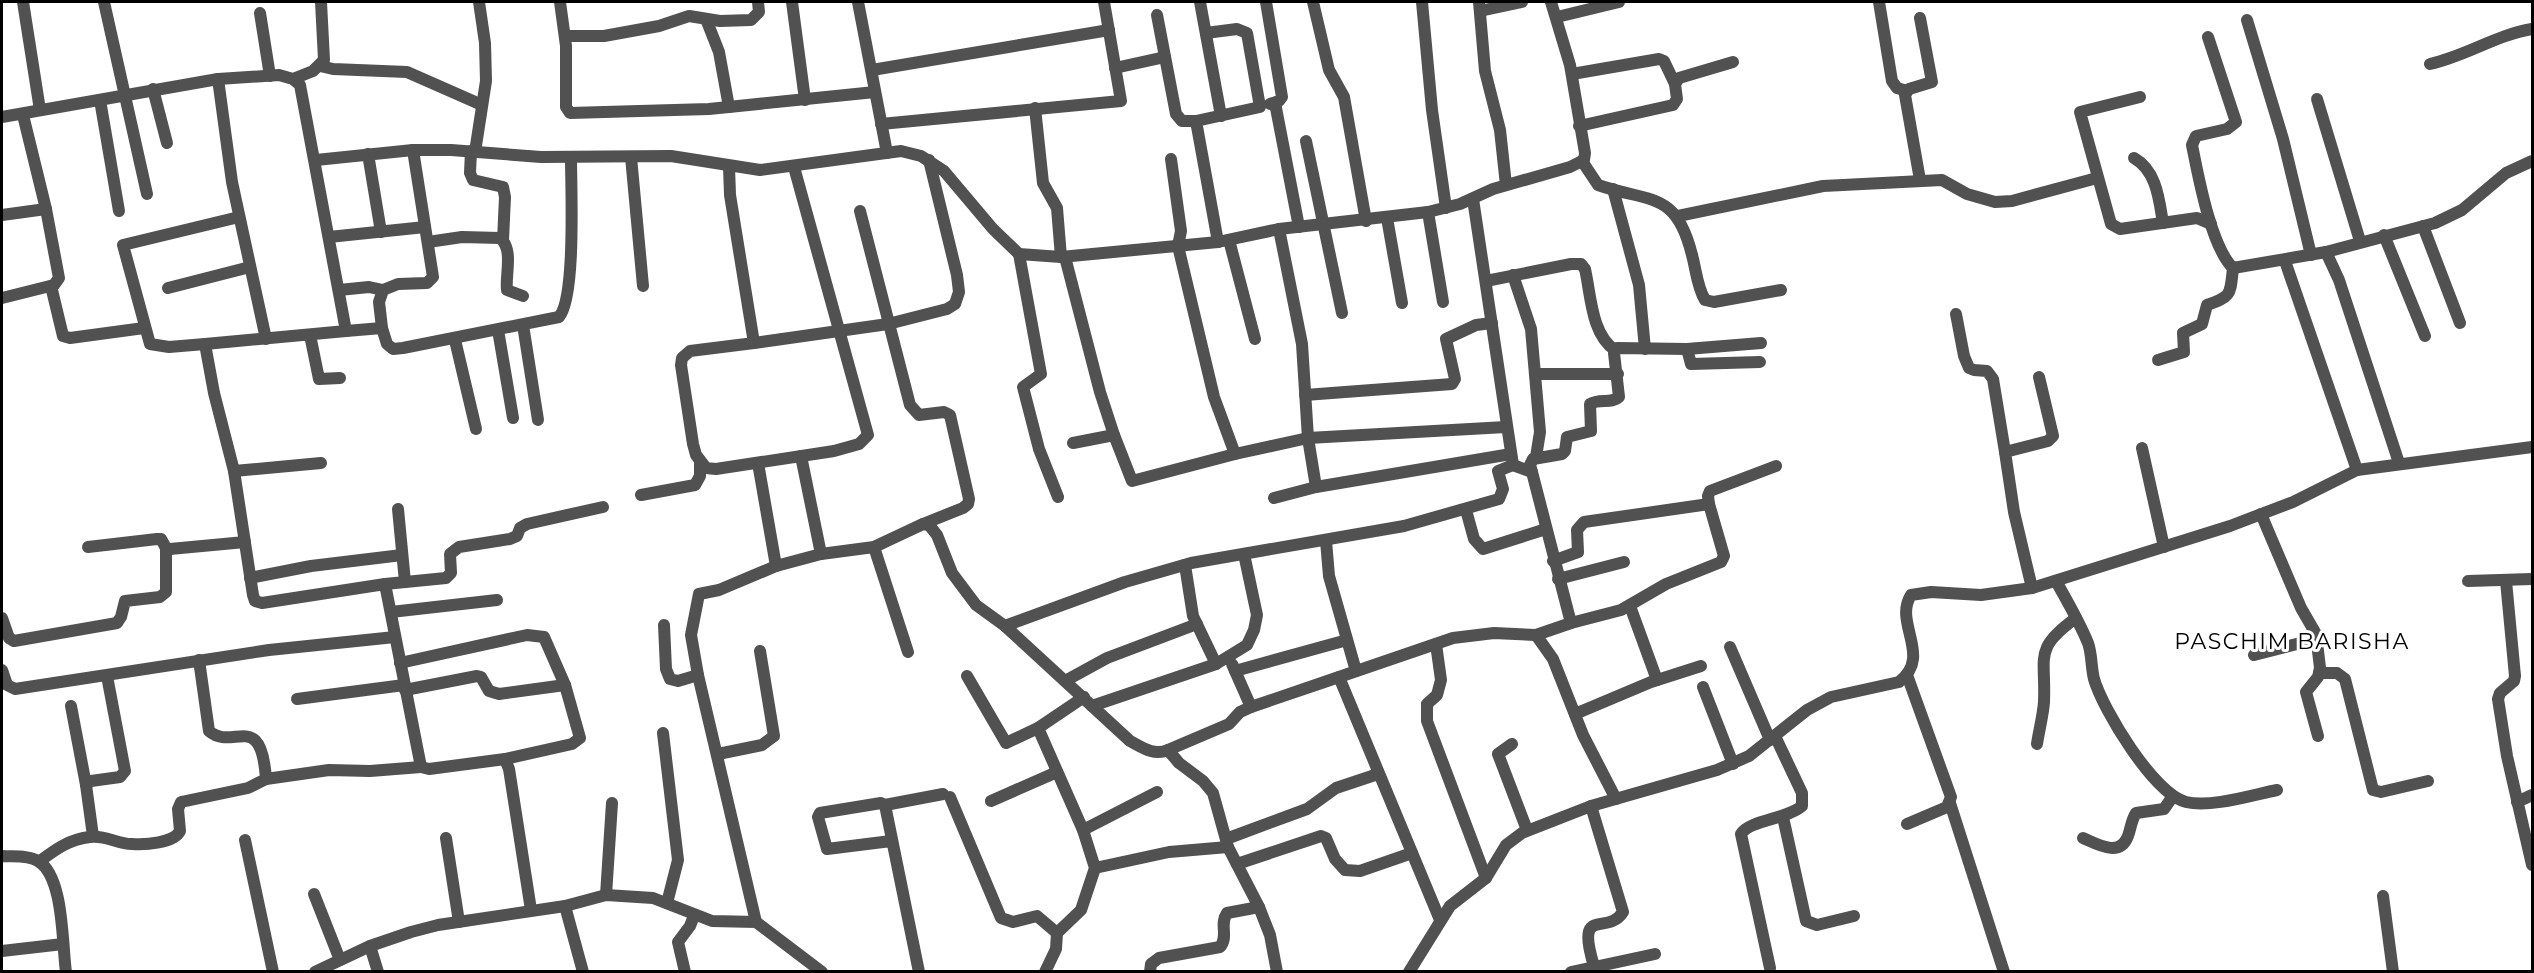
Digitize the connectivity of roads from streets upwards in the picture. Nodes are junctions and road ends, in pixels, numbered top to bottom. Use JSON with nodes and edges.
{"nodes":[{"id":1,"x":23,"y":2,"type":"edge"},
{"id":2,"x":104,"y":2,"type":"edge"},
{"id":3,"x":321,"y":2,"type":"edge"},
{"id":4,"x":479,"y":2,"type":"edge"},
{"id":5,"x":560,"y":2,"type":"edge"},
{"id":6,"x":758,"y":2,"type":"edge"},
{"id":7,"x":792,"y":2,"type":"edge"},
{"id":8,"x":858,"y":2,"type":"edge"},
{"id":9,"x":1104,"y":2,"type":"edge"},
{"id":10,"x":1200,"y":2,"type":"edge"},
{"id":11,"x":1265,"y":2,"type":"edge"},
{"id":12,"x":1313,"y":2,"type":"edge"},
{"id":13,"x":1422,"y":2,"type":"edge"},
{"id":14,"x":1522,"y":2,"type":"edge"},
{"id":15,"x":1551,"y":2,"type":"edge"},
{"id":16,"x":1619,"y":2,"type":"edge"},
{"id":17,"x":1880,"y":2,"type":"edge"},
{"id":18,"x":1479,"y":6,"type":"edge"},
{"id":19,"x":260,"y":13,"type":"dead end"},
{"id":20,"x":1157,"y":15,"type":"dead end"},
{"id":21,"x":1557,"y":17,"type":"junction"},
{"id":22,"x":1920,"y":18,"type":"dead end"},
{"id":23,"x":706,"y":19,"type":"junction"},
{"id":24,"x":2247,"y":20,"type":"dead end"},
{"id":25,"x":2532,"y":29,"type":"edge"},
{"id":26,"x":1109,"y":30,"type":"junction"},
{"id":27,"x":1206,"y":33,"type":"junction"},
{"id":28,"x":565,"y":36,"type":"junction"},
{"id":29,"x":2208,"y":37,"type":"dead end"},
{"id":30,"x":1165,"y":57,"type":"junction"},
{"id":31,"x":1733,"y":62,"type":"dead end"},
{"id":32,"x":2430,"y":64,"type":"dead end"},
{"id":33,"x":320,"y":66,"type":"junction"},
{"id":34,"x":1116,"y":68,"type":"junction"},
{"id":35,"x":872,"y":70,"type":"junction"},
{"id":36,"x":1572,"y":74,"type":"junction"},
{"id":37,"x":270,"y":76,"type":"junction"},
{"id":38,"x":218,"y":79,"type":"junction"},
{"id":39,"x":292,"y":79,"type":"junction"},
{"id":40,"x":1675,"y":84,"type":"junction"},
{"id":41,"x":153,"y":89,"type":"junction"},
{"id":42,"x":1907,"y":91,"type":"junction"},
{"id":43,"x":875,"y":92,"type":"junction"},
{"id":44,"x":123,"y":95,"type":"junction"},
{"id":45,"x":2140,"y":97,"type":"dead end"},
{"id":46,"x":2317,"y":99,"type":"dead end"},
{"id":47,"x":100,"y":100,"type":"junction"},
{"id":48,"x":805,"y":100,"type":"junction"},
{"id":49,"x":1275,"y":103,"type":"junction"},
{"id":50,"x":482,"y":105,"type":"junction"},
{"id":51,"x":729,"y":107,"type":"junction"},
{"id":52,"x":1260,"y":107,"type":"junction"},
{"id":53,"x":1035,"y":108,"type":"junction"},
{"id":54,"x":40,"y":110,"type":"junction"},
{"id":55,"x":23,"y":115,"type":"junction"},
{"id":56,"x":1221,"y":116,"type":"junction"},
{"id":57,"x":2,"y":117,"type":"edge"},
{"id":58,"x":1196,"y":121,"type":"junction"},
{"id":59,"x":881,"y":124,"type":"junction"},
{"id":60,"x":1580,"y":126,"type":"junction"},
{"id":61,"x":1306,"y":141,"type":"dead end"},
{"id":62,"x":167,"y":143,"type":"dead end"},
{"id":63,"x":413,"y":150,"type":"junction"},
{"id":64,"x":473,"y":152,"type":"junction"},
{"id":65,"x":368,"y":153,"type":"junction"},
{"id":66,"x":887,"y":153,"type":"junction"},
{"id":67,"x":631,"y":156,"type":"junction"},
{"id":68,"x":571,"y":158,"type":"junction"},
{"id":69,"x":2134,"y":158,"type":"dead end"},
{"id":70,"x":1171,"y":159,"type":"dead end"},
{"id":71,"x":316,"y":160,"type":"junction"},
{"id":72,"x":929,"y":160,"type":"junction"},
{"id":73,"x":1582,"y":161,"type":"junction"},
{"id":74,"x":2532,"y":161,"type":"edge"},
{"id":75,"x":729,"y":167,"type":"junction"},
{"id":76,"x":794,"y":167,"type":"junction"},
{"id":77,"x":2097,"y":178,"type":"junction"},
{"id":78,"x":1920,"y":180,"type":"junction"},
{"id":79,"x":1506,"y":185,"type":"junction"},
{"id":80,"x":1613,"y":189,"type":"junction"},
{"id":81,"x":147,"y":194,"type":"dead end"},
{"id":82,"x":1473,"y":199,"type":"junction"},
{"id":83,"x":1446,"y":208,"type":"junction"},
{"id":84,"x":46,"y":209,"type":"junction"},
{"id":85,"x":119,"y":211,"type":"dead end"},
{"id":86,"x":860,"y":211,"type":"dead end"},
{"id":87,"x":1428,"y":212,"type":"junction"},
{"id":88,"x":2,"y":215,"type":"edge"},
{"id":89,"x":1677,"y":216,"type":"junction"},
{"id":90,"x":239,"y":217,"type":"junction"},
{"id":91,"x":1387,"y":218,"type":"junction"},
{"id":92,"x":1366,"y":221,"type":"junction"},
{"id":93,"x":2163,"y":223,"type":"junction"},
{"id":94,"x":1323,"y":224,"type":"junction"},
{"id":95,"x":2211,"y":224,"type":"junction"},
{"id":96,"x":2423,"y":226,"type":"junction"},
{"id":97,"x":425,"y":227,"type":"junction"},
{"id":98,"x":1299,"y":227,"type":"junction"},
{"id":99,"x":1279,"y":229,"type":"junction"},
{"id":100,"x":381,"y":232,"type":"junction"},
{"id":101,"x":2384,"y":235,"type":"junction"},
{"id":102,"x":329,"y":237,"type":"junction"},
{"id":103,"x":504,"y":240,"type":"junction"},
{"id":104,"x":1224,"y":241,"type":"junction"},
{"id":105,"x":2360,"y":241,"type":"junction"},
{"id":106,"x":428,"y":242,"type":"junction"},
{"id":107,"x":1178,"y":246,"type":"junction"},
{"id":108,"x":2326,"y":252,"type":"junction"},
{"id":109,"x":1019,"y":254,"type":"junction"},
{"id":110,"x":2311,"y":255,"type":"junction"},
{"id":111,"x":1063,"y":257,"type":"junction"},
{"id":112,"x":2285,"y":261,"type":"junction"},
{"id":113,"x":250,"y":267,"type":"junction"},
{"id":114,"x":2233,"y":268,"type":"junction"},
{"id":115,"x":1513,"y":276,"type":"junction"},
{"id":116,"x":1486,"y":281,"type":"junction"},
{"id":117,"x":51,"y":286,"type":"junction"},
{"id":118,"x":643,"y":286,"type":"dead end"},
{"id":119,"x":168,"y":288,"type":"dead end"},
{"id":120,"x":339,"y":290,"type":"junction"},
{"id":121,"x":383,"y":290,"type":"junction"},
{"id":122,"x":1781,"y":290,"type":"dead end"},
{"id":123,"x":523,"y":296,"type":"dead end"},
{"id":124,"x":2,"y":298,"type":"edge"},
{"id":125,"x":1443,"y":302,"type":"dead end"},
{"id":126,"x":1402,"y":303,"type":"dead end"},
{"id":127,"x":1342,"y":313,"type":"dead end"},
{"id":128,"x":1956,"y":314,"type":"dead end"},
{"id":129,"x":1492,"y":323,"type":"junction"},
{"id":130,"x":2460,"y":323,"type":"dead end"},
{"id":131,"x":888,"y":324,"type":"junction"},
{"id":132,"x":523,"y":325,"type":"junction"},
{"id":133,"x":144,"y":328,"type":"junction"},
{"id":134,"x":382,"y":328,"type":"junction"},
{"id":135,"x":498,"y":330,"type":"junction"},
{"id":136,"x":838,"y":330,"type":"junction"},
{"id":137,"x":346,"y":331,"type":"junction"},
{"id":138,"x":310,"y":334,"type":"junction"},
{"id":139,"x":2426,"y":336,"type":"dead end"},
{"id":140,"x":266,"y":339,"type":"junction"},
{"id":141,"x":1255,"y":339,"type":"dead end"},
{"id":142,"x":455,"y":340,"type":"junction"},
{"id":143,"x":1761,"y":342,"type":"dead end"},
{"id":144,"x":754,"y":343,"type":"junction"},
{"id":145,"x":205,"y":344,"type":"junction"},
{"id":146,"x":1687,"y":348,"type":"junction"},
{"id":147,"x":1615,"y":350,"type":"junction"},
{"id":148,"x":1645,"y":350,"type":"junction"},
{"id":149,"x":2158,"y":360,"type":"dead end"},
{"id":150,"x":1760,"y":362,"type":"dead end"},
{"id":151,"x":1535,"y":374,"type":"junction"},
{"id":152,"x":1618,"y":374,"type":"junction"},
{"id":153,"x":2039,"y":377,"type":"dead end"},
{"id":154,"x":340,"y":378,"type":"dead end"},
{"id":155,"x":1305,"y":395,"type":"junction"},
{"id":156,"x":513,"y":418,"type":"dead end"},
{"id":157,"x":538,"y":420,"type":"dead end"},
{"id":158,"x":1506,"y":427,"type":"junction"},
{"id":159,"x":476,"y":429,"type":"dead end"},
{"id":160,"x":1114,"y":435,"type":"junction"},
{"id":161,"x":1308,"y":438,"type":"junction"},
{"id":162,"x":1073,"y":444,"type":"dead end"},
{"id":163,"x":2532,"y":447,"type":"edge"},
{"id":164,"x":2142,"y":448,"type":"dead end"},
{"id":165,"x":2005,"y":452,"type":"junction"},
{"id":166,"x":1235,"y":454,"type":"junction"},
{"id":167,"x":801,"y":456,"type":"junction"},
{"id":168,"x":1536,"y":457,"type":"junction"},
{"id":169,"x":1512,"y":460,"type":"junction"},
{"id":170,"x":700,"y":461,"type":"junction"},
{"id":171,"x":321,"y":463,"type":"dead end"},
{"id":172,"x":2399,"y":463,"type":"junction"},
{"id":173,"x":758,"y":464,"type":"junction"},
{"id":174,"x":1776,"y":466,"type":"dead end"},
{"id":175,"x":2357,"y":470,"type":"junction"},
{"id":176,"x":234,"y":471,"type":"junction"},
{"id":177,"x":1532,"y":472,"type":"junction"},
{"id":178,"x":1316,"y":487,"type":"junction"},
{"id":179,"x":641,"y":495,"type":"dead end"},
{"id":180,"x":1058,"y":497,"type":"dead end"},
{"id":181,"x":1274,"y":498,"type":"dead end"},
{"id":182,"x":1709,"y":504,"type":"junction"},
{"id":183,"x":603,"y":507,"type":"dead end"},
{"id":184,"x":398,"y":509,"type":"dead end"},
{"id":185,"x":1466,"y":510,"type":"junction"},
{"id":186,"x":2260,"y":514,"type":"junction"},
{"id":187,"x":923,"y":524,"type":"junction"},
{"id":188,"x":1546,"y":529,"type":"junction"},
{"id":189,"x":1326,"y":541,"type":"junction"},
{"id":190,"x":245,"y":542,"type":"junction"},
{"id":191,"x":88,"y":547,"type":"dead end"},
{"id":192,"x":874,"y":547,"type":"junction"},
{"id":193,"x":2164,"y":547,"type":"junction"},
{"id":194,"x":166,"y":548,"type":"junction"},
{"id":195,"x":821,"y":554,"type":"junction"},
{"id":196,"x":1244,"y":554,"type":"junction"},
{"id":197,"x":402,"y":555,"type":"junction"},
{"id":198,"x":1553,"y":561,"type":"junction"},
{"id":199,"x":1624,"y":562,"type":"dead end"},
{"id":200,"x":1185,"y":565,"type":"junction"},
{"id":201,"x":776,"y":566,"type":"junction"},
{"id":202,"x":250,"y":578,"type":"junction"},
{"id":203,"x":1558,"y":579,"type":"junction"},
{"id":204,"x":2532,"y":579,"type":"edge"},
{"id":205,"x":2056,"y":581,"type":"junction"},
{"id":206,"x":2468,"y":581,"type":"dead end"},
{"id":207,"x":2506,"y":581,"type":"junction"},
{"id":208,"x":405,"y":582,"type":"junction"},
{"id":209,"x":385,"y":584,"type":"junction"},
{"id":210,"x":2032,"y":588,"type":"junction"},
{"id":211,"x":497,"y":600,"type":"dead end"},
{"id":212,"x":1630,"y":606,"type":"junction"},
{"id":213,"x":391,"y":612,"type":"junction"},
{"id":214,"x":2,"y":618,"type":"edge"},
{"id":215,"x":2076,"y":618,"type":"junction"},
{"id":216,"x":1571,"y":623,"type":"junction"},
{"id":217,"x":1197,"y":624,"type":"junction"},
{"id":218,"x":663,"y":625,"type":"dead end"},
{"id":219,"x":1005,"y":626,"type":"junction"},
{"id":220,"x":1536,"y":635,"type":"junction"},
{"id":221,"x":394,"y":637,"type":"junction"},
{"id":222,"x":2316,"y":639,"type":"junction"},
{"id":223,"x":1347,"y":640,"type":"junction"},
{"id":224,"x":1436,"y":644,"type":"junction"},
{"id":225,"x":1730,"y":647,"type":"dead end"},
{"id":226,"x":760,"y":651,"type":"dead end"},
{"id":227,"x":908,"y":652,"type":"dead end"},
{"id":228,"x":2254,"y":655,"type":"dead end"},
{"id":229,"x":1229,"y":657,"type":"junction"},
{"id":230,"x":199,"y":660,"type":"junction"},
{"id":231,"x":400,"y":663,"type":"junction"},
{"id":232,"x":1216,"y":664,"type":"junction"},
{"id":233,"x":1701,"y":666,"type":"dead end"},
{"id":234,"x":2,"y":670,"type":"edge"},
{"id":235,"x":1235,"y":671,"type":"junction"},
{"id":236,"x":1356,"y":671,"type":"junction"},
{"id":237,"x":2319,"y":673,"type":"junction"},
{"id":238,"x":698,"y":675,"type":"junction"},
{"id":239,"x":1907,"y":675,"type":"junction"},
{"id":240,"x":107,"y":676,"type":"junction"},
{"id":241,"x":967,"y":676,"type":"dead end"},
{"id":242,"x":1339,"y":677,"type":"junction"},
{"id":243,"x":1657,"y":680,"type":"junction"},
{"id":244,"x":1065,"y":681,"type":"junction"},
{"id":245,"x":565,"y":685,"type":"junction"},
{"id":246,"x":405,"y":687,"type":"junction"},
{"id":247,"x":1703,"y":687,"type":"dead end"},
{"id":248,"x":297,"y":699,"type":"dead end"},
{"id":249,"x":1088,"y":701,"type":"junction"},
{"id":250,"x":71,"y":706,"type":"dead end"},
{"id":251,"x":1251,"y":707,"type":"junction"},
{"id":252,"x":1575,"y":714,"type":"junction"},
{"id":253,"x":1038,"y":728,"type":"junction"},
{"id":254,"x":663,"y":733,"type":"dead end"},
{"id":255,"x":2318,"y":736,"type":"dead end"},
{"id":256,"x":1772,"y":738,"type":"junction"},
{"id":257,"x":1512,"y":744,"type":"dead end"},
{"id":258,"x":2037,"y":744,"type":"dead end"},
{"id":259,"x":1168,"y":750,"type":"junction"},
{"id":260,"x":718,"y":754,"type":"junction"},
{"id":261,"x":505,"y":759,"type":"junction"},
{"id":262,"x":1733,"y":764,"type":"junction"},
{"id":263,"x":421,"y":767,"type":"junction"},
{"id":264,"x":1058,"y":772,"type":"junction"},
{"id":265,"x":1378,"y":774,"type":"junction"},
{"id":266,"x":267,"y":779,"type":"junction"},
{"id":267,"x":2428,"y":781,"type":"dead end"},
{"id":268,"x":86,"y":785,"type":"junction"},
{"id":269,"x":2277,"y":790,"type":"dead end"},
{"id":270,"x":1157,"y":792,"type":"dead end"},
{"id":271,"x":2532,"y":795,"type":"edge"},
{"id":272,"x":2173,"y":796,"type":"junction"},
{"id":273,"x":1616,"y":799,"type":"junction"},
{"id":274,"x":992,"y":801,"type":"dead end"},
{"id":275,"x":2517,"y":802,"type":"junction"},
{"id":276,"x":612,"y":803,"type":"dead end"},
{"id":277,"x":1950,"y":803,"type":"junction"},
{"id":278,"x":885,"y":805,"type":"junction"},
{"id":279,"x":1591,"y":806,"type":"junction"},
{"id":280,"x":1782,"y":817,"type":"junction"},
{"id":281,"x":1907,"y":824,"type":"dead end"},
{"id":282,"x":1083,"y":830,"type":"junction"},
{"id":283,"x":1527,"y":830,"type":"junction"},
{"id":284,"x":93,"y":836,"type":"junction"},
{"id":285,"x":446,"y":838,"type":"dead end"},
{"id":286,"x":2083,"y":838,"type":"dead end"},
{"id":287,"x":245,"y":840,"type":"dead end"},
{"id":288,"x":891,"y":841,"type":"junction"},
{"id":289,"x":1227,"y":843,"type":"junction"},
{"id":290,"x":1412,"y":853,"type":"junction"},
{"id":291,"x":2,"y":856,"type":"edge"},
{"id":292,"x":40,"y":861,"type":"junction"},
{"id":293,"x":1237,"y":864,"type":"junction"},
{"id":294,"x":2532,"y":865,"type":"edge"},
{"id":295,"x":1095,"y":868,"type":"junction"},
{"id":296,"x":1486,"y":878,"type":"junction"},
{"id":297,"x":314,"y":894,"type":"dead end"},
{"id":298,"x":606,"y":895,"type":"junction"},
{"id":299,"x":2383,"y":896,"type":"dead end"},
{"id":300,"x":667,"y":903,"type":"junction"},
{"id":301,"x":566,"y":906,"type":"junction"},
{"id":302,"x":1259,"y":907,"type":"junction"},
{"id":303,"x":531,"y":910,"type":"junction"},
{"id":304,"x":694,"y":916,"type":"junction"},
{"id":305,"x":1854,"y":916,"type":"dead end"},
{"id":306,"x":1440,"y":920,"type":"junction"},
{"id":307,"x":459,"y":922,"type":"junction"},
{"id":308,"x":756,"y":922,"type":"junction"},
{"id":309,"x":1057,"y":933,"type":"junction"},
{"id":310,"x":63,"y":944,"type":"junction"},
{"id":311,"x":370,"y":946,"type":"junction"},
{"id":312,"x":2,"y":951,"type":"edge"},
{"id":313,"x":1655,"y":954,"type":"dead end"},
{"id":314,"x":340,"y":960,"type":"junction"},
{"id":315,"x":1594,"y":966,"type":"junction"},
{"id":316,"x":1770,"y":968,"type":"dead end"},
{"id":317,"x":66,"y":972,"type":"edge"},
{"id":318,"x":273,"y":972,"type":"edge"},
{"id":319,"x":315,"y":972,"type":"edge"},
{"id":320,"x":378,"y":972,"type":"edge"},
{"id":321,"x":582,"y":972,"type":"edge"},
{"id":322,"x":685,"y":972,"type":"edge"},
{"id":323,"x":822,"y":972,"type":"edge"},
{"id":324,"x":919,"y":972,"type":"edge"},
{"id":325,"x":1046,"y":972,"type":"edge"},
{"id":326,"x":1150,"y":972,"type":"edge"},
{"id":327,"x":1277,"y":972,"type":"edge"},
{"id":328,"x":1409,"y":972,"type":"edge"},
{"id":329,"x":1571,"y":972,"type":"edge"},
{"id":330,"x":2004,"y":972,"type":"edge"},
{"id":331,"x":2393,"y":972,"type":"edge"}],
"edges":[{"from":1,"to":54,"type":"street"},
{"from":2,"to":44,"type":"street"},
{"from":3,"to":33,"type":"street"},
{"from":4,"to":50,"type":"street"},
{"from":5,"to":28,"type":"street"},
{"from":6,"to":23,"type":"street"},
{"from":7,"to":48,"type":"street"},
{"from":8,"to":35,"type":"street"},
{"from":9,"to":26,"type":"street"},
{"from":10,"to":27,"type":"street"},
{"from":11,"to":49,"type":"street"},
{"from":12,"to":92,"type":"street"},
{"from":13,"to":83,"type":"street"},
{"from":14,"to":18,"type":"street"},
{"from":15,"to":21,"type":"street"},
{"from":16,"to":21,"type":"street"},
{"from":17,"to":42,"type":"street"},
{"from":18,"to":79,"type":"street"},
{"from":19,"to":37,"type":"street"},
{"from":20,"to":30,"type":"street"},
{"from":21,"to":36,"type":"street"},
{"from":22,"to":42,"type":"street"},
{"from":23,"to":28,"type":"street"},
{"from":23,"to":51,"type":"street"},
{"from":24,"to":110,"type":"street"},
{"from":25,"to":32,"type":"street"},
{"from":26,"to":34,"type":"street"},
{"from":26,"to":35,"type":"street"},
{"from":27,"to":52,"type":"street"},
{"from":27,"to":56,"type":"street"},
{"from":28,"to":51,"type":"street"},
{"from":29,"to":95,"type":"street"},
{"from":30,"to":34,"type":"street"},
{"from":30,"to":58,"type":"street"},
{"from":31,"to":40,"type":"street"},
{"from":33,"to":39,"type":"street"},
{"from":33,"to":50,"type":"street"},
{"from":34,"to":53,"type":"street"},
{"from":35,"to":43,"type":"street"},
{"from":36,"to":40,"type":"street"},
{"from":36,"to":60,"type":"street"},
{"from":37,"to":38,"type":"street"},
{"from":37,"to":39,"type":"street"},
{"from":38,"to":41,"type":"street"},
{"from":38,"to":90,"type":"street"},
{"from":39,"to":71,"type":"street"},
{"from":40,"to":60,"type":"street"},
{"from":41,"to":44,"type":"street"},
{"from":41,"to":62,"type":"street"},
{"from":42,"to":78,"type":"street"},
{"from":43,"to":48,"type":"street"},
{"from":43,"to":59,"type":"street"},
{"from":44,"to":47,"type":"street"},
{"from":44,"to":81,"type":"street"},
{"from":45,"to":77,"type":"street"},
{"from":46,"to":105,"type":"street"},
{"from":47,"to":54,"type":"street"},
{"from":47,"to":85,"type":"street"},
{"from":48,"to":51,"type":"street"},
{"from":49,"to":52,"type":"street"},
{"from":49,"to":98,"type":"street"},
{"from":50,"to":64,"type":"street"},
{"from":52,"to":56,"type":"street"},
{"from":53,"to":59,"type":"street"},
{"from":53,"to":111,"type":"street"},
{"from":54,"to":55,"type":"street"},
{"from":55,"to":57,"type":"street"},
{"from":55,"to":84,"type":"street"},
{"from":56,"to":58,"type":"street"},
{"from":58,"to":104,"type":"street"},
{"from":59,"to":66,"type":"street"},
{"from":60,"to":73,"type":"street"},
{"from":61,"to":94,"type":"street"},
{"from":63,"to":64,"type":"street"},
{"from":63,"to":65,"type":"street"},
{"from":63,"to":97,"type":"street"},
{"from":64,"to":68,"type":"street"},
{"from":64,"to":103,"type":"street"},
{"from":65,"to":71,"type":"street"},
{"from":65,"to":100,"type":"street"},
{"from":66,"to":72,"type":"street"},
{"from":66,"to":76,"type":"street"},
{"from":67,"to":68,"type":"street"},
{"from":67,"to":75,"type":"street"},
{"from":67,"to":118,"type":"street"},
{"from":68,"to":132,"type":"street"},
{"from":69,"to":93,"type":"street"},
{"from":70,"to":107,"type":"street"},
{"from":71,"to":102,"type":"street"},
{"from":72,"to":109,"type":"street"},
{"from":72,"to":131,"type":"street"},
{"from":73,"to":79,"type":"street"},
{"from":73,"to":80,"type":"street"},
{"from":74,"to":96,"type":"street"},
{"from":75,"to":76,"type":"street"},
{"from":75,"to":144,"type":"street"},
{"from":76,"to":136,"type":"street"},
{"from":77,"to":78,"type":"street"},
{"from":77,"to":93,"type":"street"},
{"from":78,"to":89,"type":"street"},
{"from":79,"to":82,"type":"street"},
{"from":80,"to":89,"type":"street"},
{"from":80,"to":148,"type":"street"},
{"from":82,"to":83,"type":"street"},
{"from":82,"to":116,"type":"street"},
{"from":83,"to":87,"type":"street"},
{"from":84,"to":88,"type":"street"},
{"from":84,"to":117,"type":"street"},
{"from":86,"to":131,"type":"street"},
{"from":87,"to":91,"type":"street"},
{"from":87,"to":125,"type":"street"},
{"from":89,"to":122,"type":"street"},
{"from":90,"to":113,"type":"street"},
{"from":90,"to":133,"type":"street"},
{"from":91,"to":92,"type":"street"},
{"from":91,"to":126,"type":"street"},
{"from":92,"to":94,"type":"street"},
{"from":93,"to":95,"type":"street"},
{"from":94,"to":98,"type":"street"},
{"from":94,"to":127,"type":"street"},
{"from":95,"to":114,"type":"street"},
{"from":96,"to":101,"type":"street"},
{"from":96,"to":130,"type":"street"},
{"from":97,"to":100,"type":"street"},
{"from":97,"to":106,"type":"street"},
{"from":98,"to":99,"type":"street"},
{"from":99,"to":104,"type":"street"},
{"from":99,"to":155,"type":"street"},
{"from":100,"to":102,"type":"street"},
{"from":101,"to":105,"type":"street"},
{"from":101,"to":139,"type":"street"},
{"from":102,"to":120,"type":"street"},
{"from":103,"to":106,"type":"street"},
{"from":103,"to":123,"type":"street"},
{"from":104,"to":107,"type":"street"},
{"from":104,"to":141,"type":"street"},
{"from":105,"to":108,"type":"street"},
{"from":106,"to":121,"type":"street"},
{"from":107,"to":111,"type":"street"},
{"from":107,"to":166,"type":"street"},
{"from":108,"to":110,"type":"street"},
{"from":108,"to":172,"type":"street"},
{"from":109,"to":111,"type":"street"},
{"from":109,"to":180,"type":"street"},
{"from":110,"to":112,"type":"street"},
{"from":111,"to":160,"type":"street"},
{"from":112,"to":114,"type":"street"},
{"from":112,"to":175,"type":"street"},
{"from":113,"to":119,"type":"street"},
{"from":113,"to":140,"type":"street"},
{"from":114,"to":149,"type":"street"},
{"from":115,"to":116,"type":"street"},
{"from":115,"to":147,"type":"street"},
{"from":115,"to":151,"type":"street"},
{"from":116,"to":129,"type":"street"},
{"from":117,"to":124,"type":"street"},
{"from":117,"to":133,"type":"street"},
{"from":120,"to":121,"type":"street"},
{"from":120,"to":137,"type":"street"},
{"from":121,"to":134,"type":"street"},
{"from":128,"to":165,"type":"street"},
{"from":129,"to":155,"type":"street"},
{"from":129,"to":158,"type":"street"},
{"from":131,"to":136,"type":"street"},
{"from":131,"to":187,"type":"street"},
{"from":132,"to":135,"type":"street"},
{"from":132,"to":157,"type":"street"},
{"from":133,"to":145,"type":"street"},
{"from":134,"to":137,"type":"street"},
{"from":134,"to":142,"type":"street"},
{"from":135,"to":142,"type":"street"},
{"from":135,"to":156,"type":"street"},
{"from":136,"to":144,"type":"street"},
{"from":136,"to":167,"type":"street"},
{"from":137,"to":138,"type":"street"},
{"from":138,"to":140,"type":"street"},
{"from":138,"to":154,"type":"street"},
{"from":140,"to":145,"type":"street"},
{"from":142,"to":159,"type":"street"},
{"from":143,"to":146,"type":"street"},
{"from":144,"to":170,"type":"street"},
{"from":145,"to":176,"type":"street"},
{"from":146,"to":148,"type":"street"},
{"from":146,"to":150,"type":"street"},
{"from":147,"to":148,"type":"street"},
{"from":147,"to":152,"type":"street"},
{"from":151,"to":152,"type":"street"},
{"from":151,"to":168,"type":"street"},
{"from":152,"to":168,"type":"street"},
{"from":153,"to":165,"type":"street"},
{"from":155,"to":161,"type":"street"},
{"from":158,"to":161,"type":"street"},
{"from":158,"to":169,"type":"street"},
{"from":160,"to":162,"type":"street"},
{"from":160,"to":166,"type":"street"},
{"from":161,"to":166,"type":"street"},
{"from":161,"to":178,"type":"street"},
{"from":163,"to":172,"type":"street"},
{"from":164,"to":193,"type":"street"},
{"from":165,"to":210,"type":"street"},
{"from":167,"to":173,"type":"street"},
{"from":167,"to":195,"type":"street"},
{"from":168,"to":177,"type":"street"},
{"from":169,"to":177,"type":"street"},
{"from":169,"to":178,"type":"street"},
{"from":169,"to":185,"type":"street"},
{"from":170,"to":173,"type":"street"},
{"from":170,"to":179,"type":"street"},
{"from":171,"to":176,"type":"street"},
{"from":172,"to":175,"type":"street"},
{"from":173,"to":201,"type":"street"},
{"from":174,"to":182,"type":"street"},
{"from":175,"to":186,"type":"street"},
{"from":176,"to":190,"type":"street"},
{"from":177,"to":188,"type":"street"},
{"from":178,"to":181,"type":"street"},
{"from":182,"to":198,"type":"street"},
{"from":182,"to":212,"type":"street"},
{"from":183,"to":208,"type":"street"},
{"from":184,"to":197,"type":"street"},
{"from":185,"to":188,"type":"street"},
{"from":185,"to":189,"type":"street"},
{"from":186,"to":193,"type":"street"},
{"from":186,"to":222,"type":"street"},
{"from":187,"to":192,"type":"street"},
{"from":187,"to":219,"type":"street"},
{"from":188,"to":198,"type":"street"},
{"from":189,"to":196,"type":"street"},
{"from":189,"to":223,"type":"street"},
{"from":190,"to":194,"type":"street"},
{"from":190,"to":202,"type":"street"},
{"from":191,"to":194,"type":"street"},
{"from":192,"to":195,"type":"street"},
{"from":192,"to":227,"type":"street"},
{"from":193,"to":205,"type":"street"},
{"from":194,"to":214,"type":"street"},
{"from":195,"to":201,"type":"street"},
{"from":196,"to":200,"type":"street"},
{"from":196,"to":229,"type":"street"},
{"from":197,"to":202,"type":"street"},
{"from":197,"to":208,"type":"street"},
{"from":198,"to":203,"type":"street"},
{"from":199,"to":203,"type":"street"},
{"from":200,"to":217,"type":"street"},
{"from":200,"to":219,"type":"street"},
{"from":201,"to":238,"type":"street"},
{"from":202,"to":209,"type":"street"},
{"from":203,"to":216,"type":"street"},
{"from":204,"to":207,"type":"street"},
{"from":205,"to":210,"type":"street"},
{"from":205,"to":215,"type":"street"},
{"from":206,"to":207,"type":"street"},
{"from":207,"to":275,"type":"street"},
{"from":208,"to":209,"type":"street"},
{"from":209,"to":213,"type":"street"},
{"from":210,"to":239,"type":"street"},
{"from":211,"to":213,"type":"street"},
{"from":212,"to":216,"type":"street"},
{"from":212,"to":243,"type":"street"},
{"from":213,"to":221,"type":"street"},
{"from":215,"to":258,"type":"street"},
{"from":215,"to":272,"type":"street"},
{"from":216,"to":220,"type":"street"},
{"from":217,"to":232,"type":"street"},
{"from":217,"to":244,"type":"street"},
{"from":218,"to":238,"type":"street"},
{"from":219,"to":244,"type":"street"},
{"from":220,"to":224,"type":"street"},
{"from":220,"to":252,"type":"street"},
{"from":221,"to":230,"type":"street"},
{"from":221,"to":231,"type":"street"},
{"from":222,"to":228,"type":"street"},
{"from":222,"to":237,"type":"street"},
{"from":223,"to":235,"type":"street"},
{"from":223,"to":236,"type":"street"},
{"from":224,"to":236,"type":"street"},
{"from":224,"to":296,"type":"street"},
{"from":225,"to":256,"type":"street"},
{"from":226,"to":260,"type":"street"},
{"from":229,"to":232,"type":"street"},
{"from":229,"to":235,"type":"street"},
{"from":230,"to":240,"type":"street"},
{"from":230,"to":266,"type":"street"},
{"from":231,"to":245,"type":"street"},
{"from":231,"to":246,"type":"street"},
{"from":232,"to":249,"type":"street"},
{"from":233,"to":243,"type":"street"},
{"from":234,"to":240,"type":"street"},
{"from":235,"to":251,"type":"street"},
{"from":236,"to":242,"type":"street"},
{"from":237,"to":255,"type":"street"},
{"from":237,"to":267,"type":"street"},
{"from":238,"to":260,"type":"street"},
{"from":239,"to":256,"type":"street"},
{"from":239,"to":277,"type":"street"},
{"from":240,"to":268,"type":"street"},
{"from":241,"to":253,"type":"street"},
{"from":242,"to":251,"type":"street"},
{"from":242,"to":265,"type":"street"},
{"from":243,"to":252,"type":"street"},
{"from":244,"to":249,"type":"street"},
{"from":245,"to":246,"type":"street"},
{"from":245,"to":261,"type":"street"},
{"from":246,"to":248,"type":"street"},
{"from":246,"to":263,"type":"street"},
{"from":247,"to":262,"type":"street"},
{"from":249,"to":253,"type":"street"},
{"from":249,"to":259,"type":"street"},
{"from":250,"to":268,"type":"street"},
{"from":251,"to":259,"type":"street"},
{"from":252,"to":273,"type":"street"},
{"from":253,"to":264,"type":"street"},
{"from":254,"to":300,"type":"street"},
{"from":256,"to":262,"type":"street"},
{"from":256,"to":280,"type":"street"},
{"from":257,"to":283,"type":"street"},
{"from":259,"to":289,"type":"street"},
{"from":260,"to":308,"type":"street"},
{"from":261,"to":263,"type":"street"},
{"from":261,"to":303,"type":"street"},
{"from":262,"to":273,"type":"street"},
{"from":263,"to":266,"type":"street"},
{"from":264,"to":274,"type":"street"},
{"from":264,"to":282,"type":"street"},
{"from":265,"to":289,"type":"street"},
{"from":265,"to":290,"type":"street"},
{"from":266,"to":284,"type":"street"},
{"from":268,"to":284,"type":"street"},
{"from":269,"to":272,"type":"street"},
{"from":270,"to":282,"type":"street"},
{"from":271,"to":275,"type":"street"},
{"from":272,"to":286,"type":"street"},
{"from":273,"to":279,"type":"street"},
{"from":275,"to":294,"type":"street"},
{"from":276,"to":298,"type":"street"},
{"from":277,"to":281,"type":"street"},
{"from":277,"to":330,"type":"street"},
{"from":278,"to":288,"type":"street"},
{"from":278,"to":288,"type":"street"},
{"from":278,"to":309,"type":"street"},
{"from":279,"to":283,"type":"street"},
{"from":279,"to":315,"type":"street"},
{"from":280,"to":305,"type":"street"},
{"from":280,"to":316,"type":"street"},
{"from":282,"to":295,"type":"street"},
{"from":283,"to":296,"type":"street"},
{"from":284,"to":292,"type":"street"},
{"from":285,"to":307,"type":"street"},
{"from":287,"to":318,"type":"street"},
{"from":288,"to":324,"type":"street"},
{"from":289,"to":293,"type":"street"},
{"from":289,"to":295,"type":"street"},
{"from":290,"to":293,"type":"street"},
{"from":290,"to":306,"type":"street"},
{"from":291,"to":292,"type":"street"},
{"from":292,"to":310,"type":"street"},
{"from":293,"to":302,"type":"street"},
{"from":295,"to":309,"type":"street"},
{"from":296,"to":306,"type":"street"},
{"from":297,"to":314,"type":"street"},
{"from":298,"to":300,"type":"street"},
{"from":298,"to":301,"type":"street"},
{"from":299,"to":331,"type":"street"},
{"from":300,"to":304,"type":"street"},
{"from":301,"to":303,"type":"street"},
{"from":301,"to":321,"type":"street"},
{"from":302,"to":326,"type":"street"},
{"from":302,"to":327,"type":"street"},
{"from":303,"to":307,"type":"street"},
{"from":304,"to":308,"type":"street"},
{"from":304,"to":322,"type":"street"},
{"from":306,"to":328,"type":"street"},
{"from":307,"to":311,"type":"street"},
{"from":308,"to":323,"type":"street"},
{"from":309,"to":325,"type":"street"},
{"from":310,"to":312,"type":"street"},
{"from":310,"to":317,"type":"street"},
{"from":311,"to":314,"type":"street"},
{"from":311,"to":320,"type":"street"},
{"from":313,"to":315,"type":"street"},
{"from":314,"to":319,"type":"street"},
{"from":315,"to":329,"type":"street"}]}
